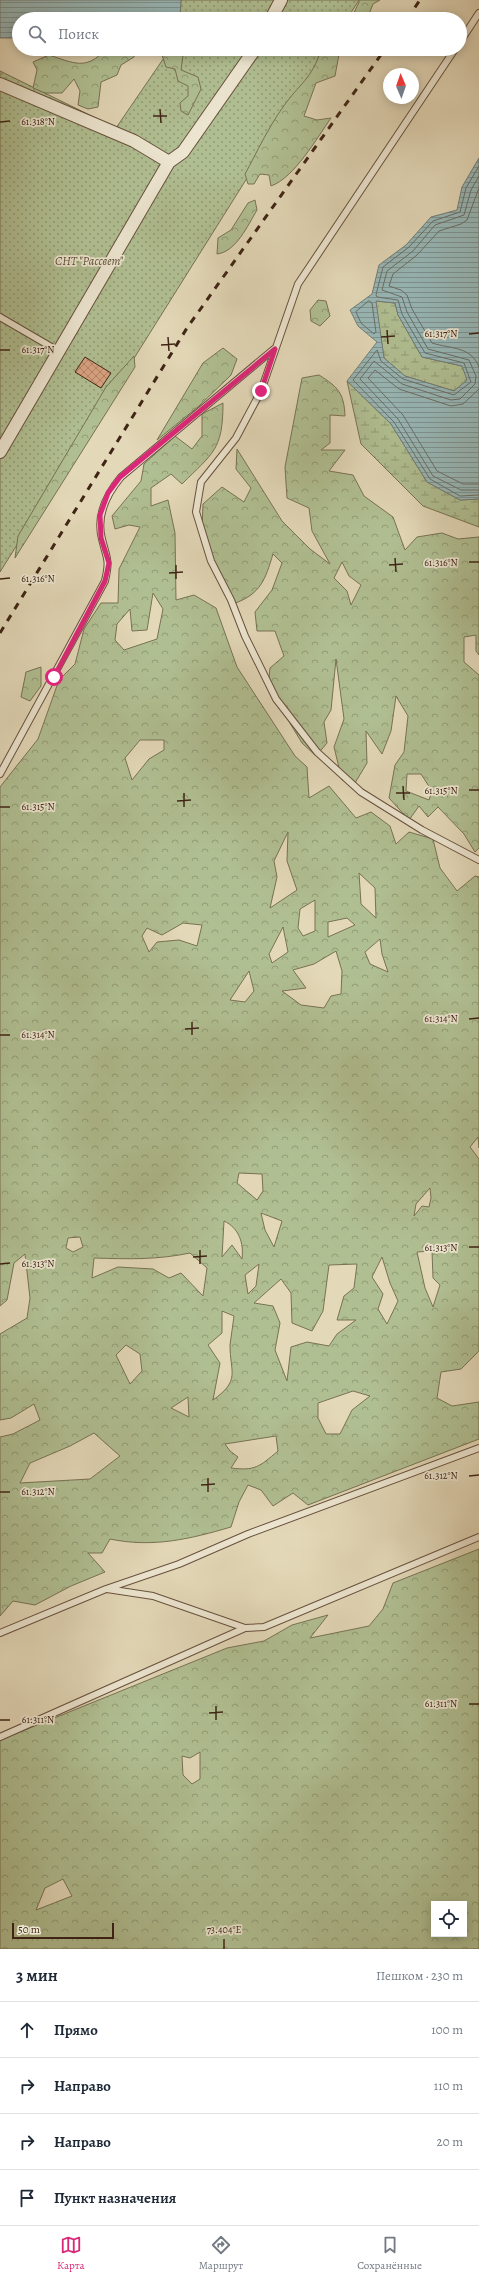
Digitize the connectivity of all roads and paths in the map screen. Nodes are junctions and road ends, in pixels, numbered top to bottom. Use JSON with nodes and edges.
{"nodes":[{"id":1,"x":281,"y":0,"type":"edge"},
{"id":2,"x":275,"y":12,"type":"edge"},
{"id":3,"x":479,"y":13,"type":"edge"},
{"id":4,"x":467,"y":31,"type":"edge"},
{"id":5,"x":250,"y":56,"type":"edge"},
{"id":6,"x":450,"y":56,"type":"edge"},
{"id":7,"x":0,"y":84,"type":"edge"},
{"id":8,"x":170,"y":162,"type":"junction"},
{"id":9,"x":0,"y":317,"type":"edge"},
{"id":10,"x":275,"y":349,"type":"junction"},
{"id":11,"x":60,"y":352,"type":"junction"},
{"id":12,"x":2,"y":444,"type":"edge"},
{"id":13,"x":0,"y":774,"type":"edge"},
{"id":14,"x":479,"y":860,"type":"edge"},
{"id":15,"x":479,"y":1448,"type":"edge"},
{"id":16,"x":479,"y":1536,"type":"edge"},
{"id":17,"x":106,"y":1589,"type":"junction"},
{"id":18,"x":245,"y":1628,"type":"junction"},
{"id":19,"x":0,"y":1633,"type":"edge"},
{"id":20,"x":0,"y":1737,"type":"edge"}],
"edges":[{"from":1,"to":2,"type":"street"},
{"from":3,"to":4,"type":"lane"},
{"from":5,"to":8,"type":"street"},
{"from":6,"to":10,"type":"lane"},
{"from":7,"to":8,"type":"street"},
{"from":8,"to":11,"type":"street"},
{"from":9,"to":11,"type":"lane"},
{"from":10,"to":13,"type":"lane"},
{"from":10,"to":14,"type":"lane"},
{"from":11,"to":12,"type":"street"},
{"from":15,"to":17,"type":"lane"},
{"from":16,"to":18,"type":"lane"},
{"from":17,"to":18,"type":"lane"},
{"from":17,"to":19,"type":"lane"},
{"from":18,"to":20,"type":"lane"}]}
